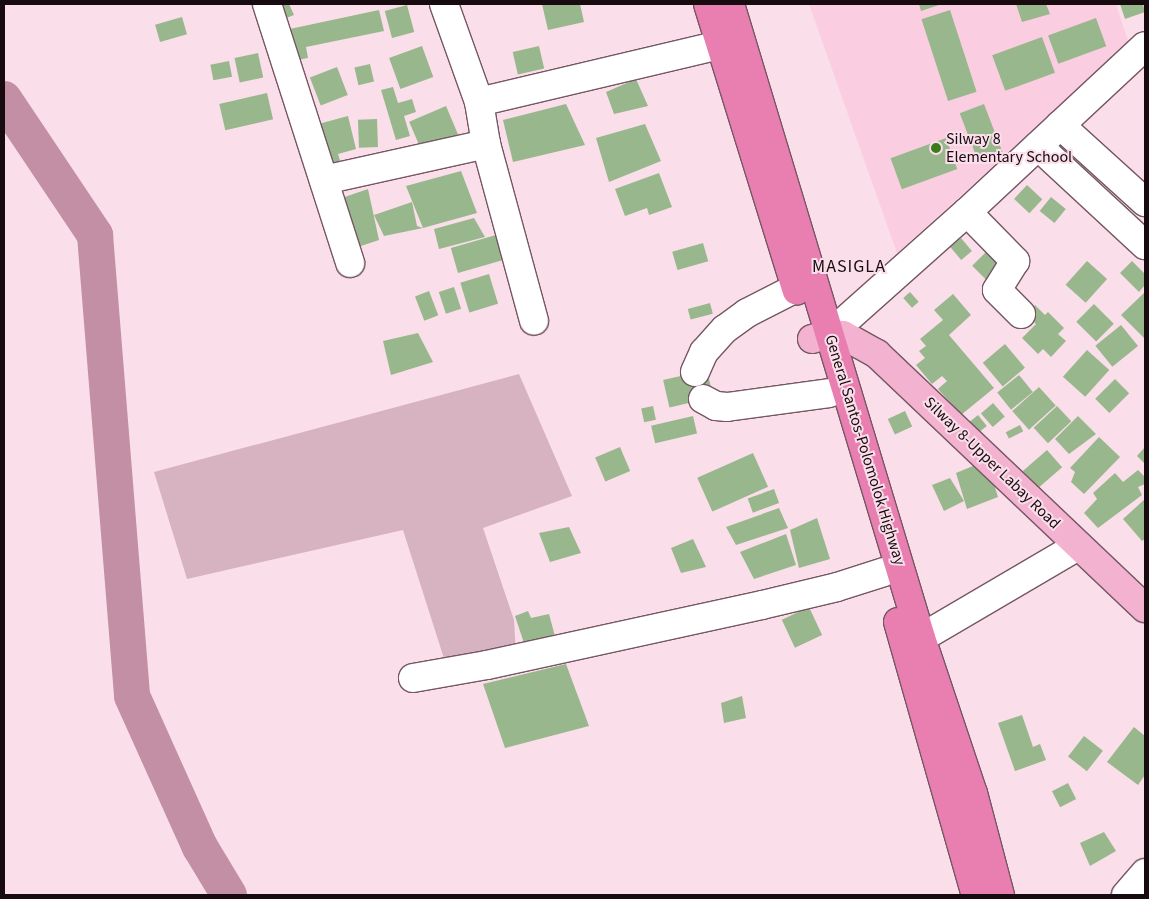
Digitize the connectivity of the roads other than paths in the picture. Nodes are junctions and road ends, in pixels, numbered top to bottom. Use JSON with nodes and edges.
{"nodes":[{"id":1,"x":266,"y":4,"type":"edge"},
{"id":2,"x":444,"y":4,"type":"edge"},
{"id":3,"x":708,"y":4,"type":"edge"},
{"id":4,"x":730,"y":4,"type":"edge"},
{"id":5,"x":721,"y":45,"type":"junction"},
{"id":6,"x":1145,"y":46,"type":"edge"},
{"id":7,"x":479,"y":102,"type":"junction"},
{"id":8,"x":1060,"y":126,"type":"junction"},
{"id":9,"x":486,"y":144,"type":"junction"},
{"id":10,"x":1038,"y":146,"type":"junction"},
{"id":11,"x":324,"y":180,"type":"junction"},
{"id":12,"x":1145,"y":202,"type":"edge"},
{"id":13,"x":967,"y":212,"type":"junction"},
{"id":14,"x":1145,"y":244,"type":"edge"},
{"id":15,"x":350,"y":263,"type":"dead end"},
{"id":16,"x":796,"y":288,"type":"junction"},
{"id":17,"x":1021,"y":314,"type":"dead end"},
{"id":18,"x":534,"y":321,"type":"dead end"},
{"id":19,"x":821,"y":336,"type":"junction"},
{"id":20,"x":695,"y":372,"type":"dead end"},
{"id":21,"x":829,"y":394,"type":"junction"},
{"id":22,"x":703,"y":398,"type":"dead end"},
{"id":23,"x":1078,"y":546,"type":"junction"},
{"id":24,"x":884,"y":572,"type":"junction"},
{"id":25,"x":1145,"y":608,"type":"edge"},
{"id":26,"x":921,"y":638,"type":"junction"},
{"id":27,"x":413,"y":678,"type":"dead end"},
{"id":28,"x":1145,"y":873,"type":"edge"},
{"id":29,"x":976,"y":895,"type":"edge"},
{"id":30,"x":1000,"y":895,"type":"edge"},
{"id":31,"x":1126,"y":895,"type":"edge"}],
"edges":[{"from":1,"to":11,"type":"street"},
{"from":2,"to":7,"type":"street"},
{"from":3,"to":5,"type":"highway"},
{"from":4,"to":19,"type":"highway","name":"General Santos-Polomolok Highway"},
{"from":5,"to":7,"type":"street"},
{"from":5,"to":16,"type":"highway"},
{"from":6,"to":8,"type":"street"},
{"from":7,"to":9,"type":"street"},
{"from":8,"to":10,"type":"street"},
{"from":8,"to":12,"type":"street"},
{"from":9,"to":11,"type":"street"},
{"from":9,"to":18,"type":"street"},
{"from":10,"to":13,"type":"street"},
{"from":10,"to":14,"type":"street"},
{"from":11,"to":15,"type":"street"},
{"from":13,"to":17,"type":"street"},
{"from":13,"to":19,"type":"street"},
{"from":16,"to":19,"type":"highway"},
{"from":16,"to":20,"type":"street"},
{"from":19,"to":21,"type":"highway"},
{"from":19,"to":23,"type":"main road","name":"Silway 8-Upper Labay Road"},
{"from":19,"to":26,"type":"highway","name":"General Santos-Polomolok Highway"},
{"from":21,"to":22,"type":"street"},
{"from":21,"to":24,"type":"highway"},
{"from":23,"to":25,"type":"main road","name":"Silway 8-Upper Labay Road"},
{"from":23,"to":26,"type":"street"},
{"from":24,"to":27,"type":"street"},
{"from":24,"to":29,"type":"highway"},
{"from":26,"to":30,"type":"highway","name":"General Santos-Polomolok Highway"},
{"from":28,"to":31,"type":"street"}]}
